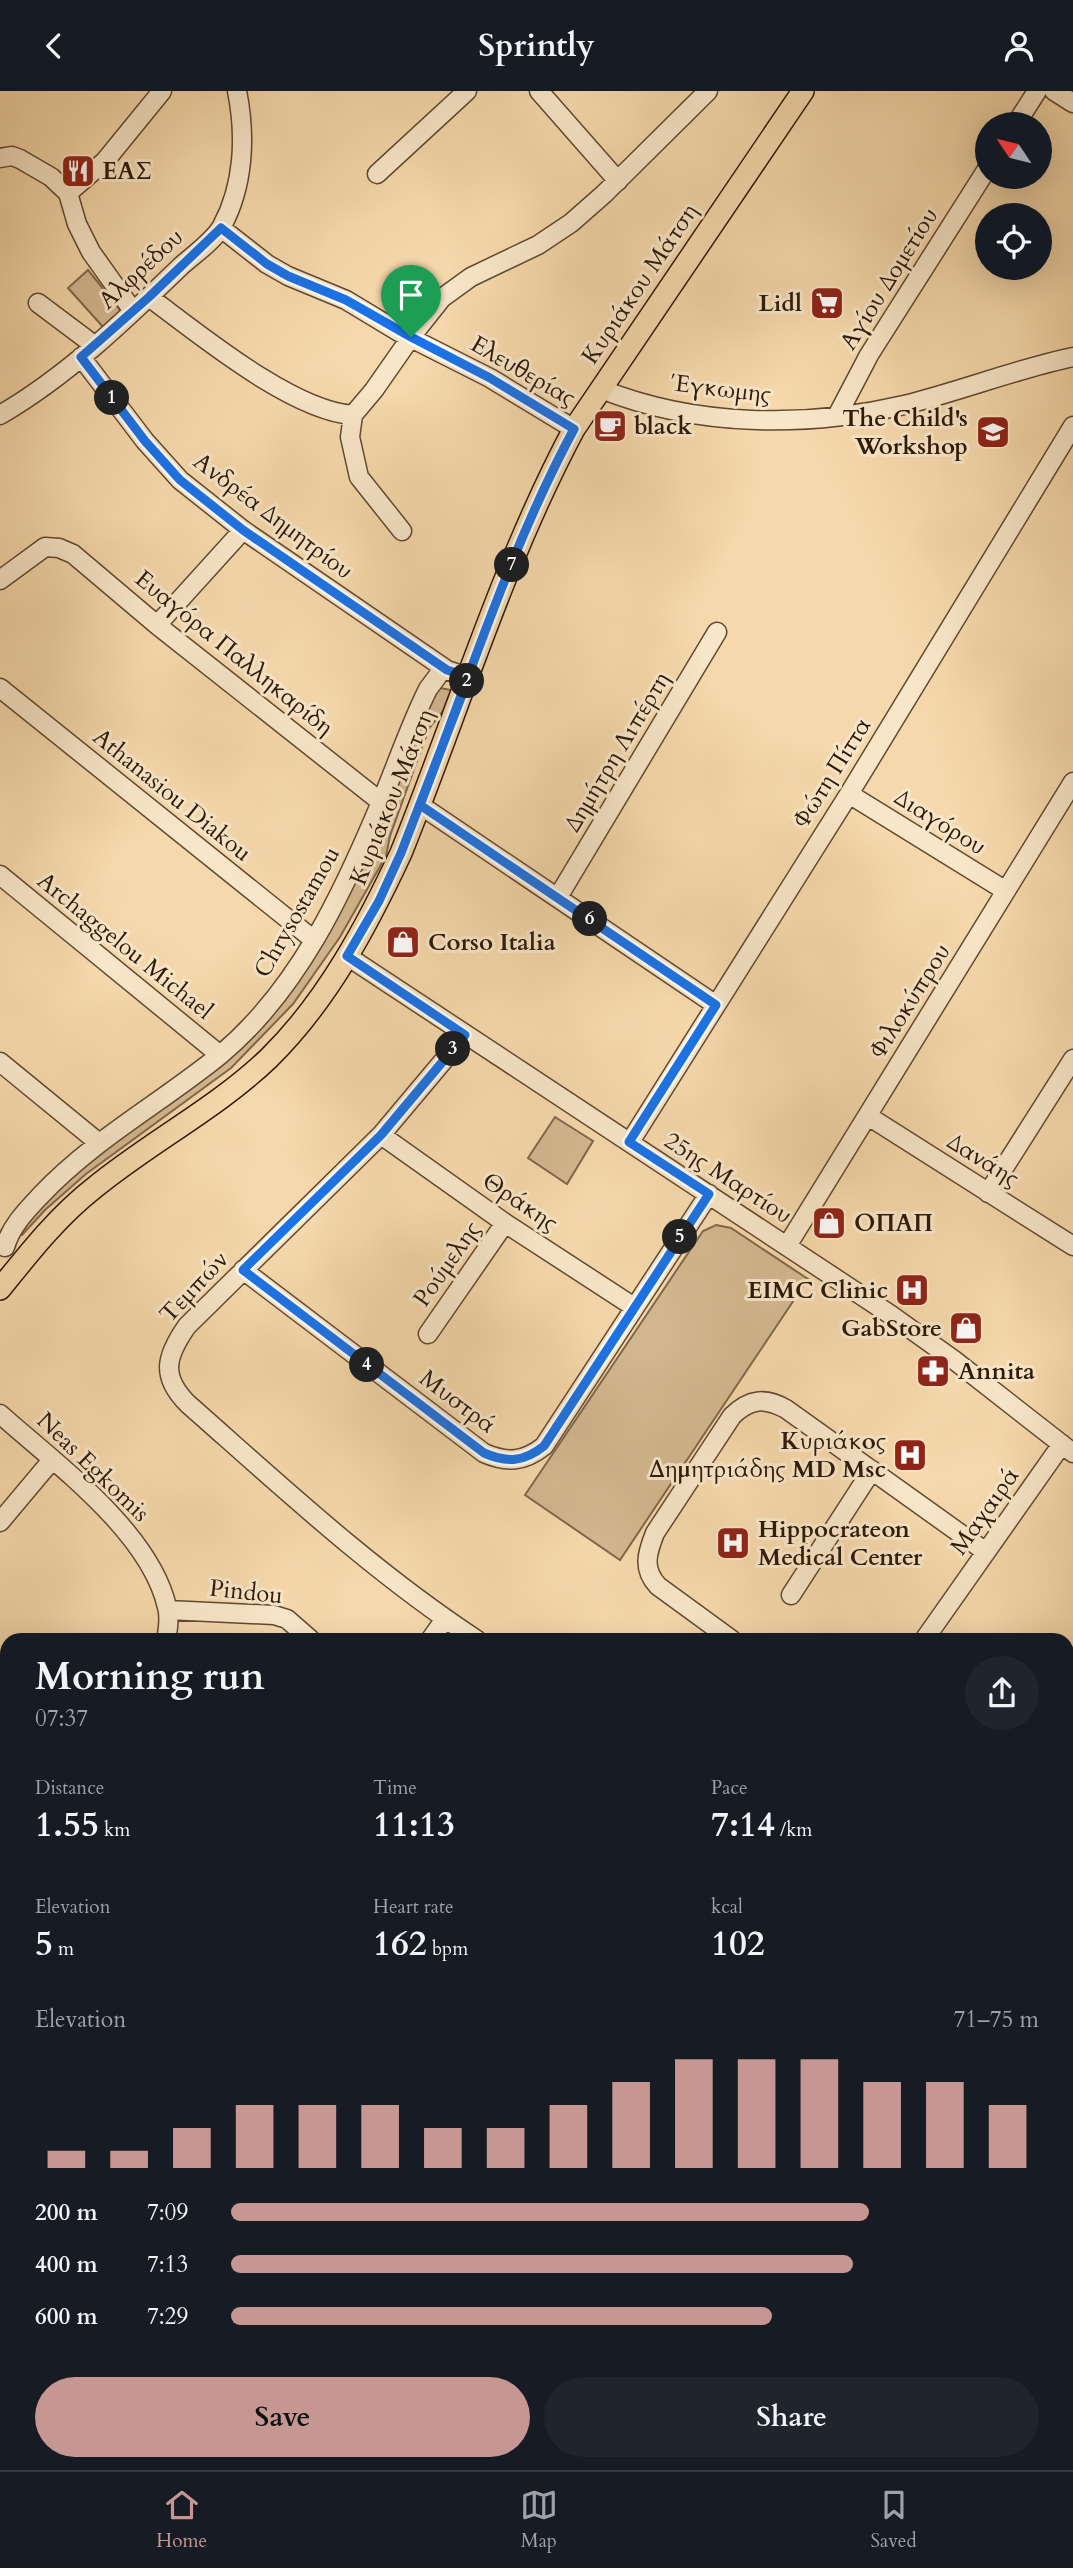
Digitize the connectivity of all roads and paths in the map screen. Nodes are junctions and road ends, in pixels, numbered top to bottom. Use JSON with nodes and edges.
{"nodes":[{"id":1,"x":162,"y":91,"type":"edge"},
{"id":2,"x":237,"y":91,"type":"edge"},
{"id":3,"x":467,"y":91,"type":"edge"},
{"id":4,"x":539,"y":91,"type":"edge"},
{"id":5,"x":708,"y":91,"type":"edge"},
{"id":6,"x":803,"y":91,"type":"edge"},
{"id":7,"x":1037,"y":91,"type":"edge"},
{"id":8,"x":1055,"y":91,"type":"edge"},
{"id":9,"x":1073,"y":103,"type":"edge"},
{"id":10,"x":1024,"y":112,"type":"edge"},
{"id":11,"x":0,"y":158,"type":"edge"},
{"id":12,"x":377,"y":174,"type":"dead end"},
{"id":13,"x":618,"y":181,"type":"junction"},
{"id":14,"x":975,"y":188,"type":"edge"},
{"id":15,"x":68,"y":193,"type":"junction"},
{"id":16,"x":221,"y":228,"type":"junction"},
{"id":17,"x":149,"y":297,"type":"junction"},
{"id":18,"x":38,"y":303,"type":"dead end"},
{"id":19,"x":133,"y":311,"type":"junction"},
{"id":20,"x":411,"y":337,"type":"junction"},
{"id":21,"x":88,"y":351,"type":"junction"},
{"id":22,"x":1073,"y":357,"type":"edge"},
{"id":23,"x":601,"y":389,"type":"junction"},
{"id":24,"x":0,"y":415,"type":"edge"},
{"id":25,"x":353,"y":415,"type":"junction"},
{"id":26,"x":837,"y":417,"type":"junction"},
{"id":27,"x":1073,"y":426,"type":"edge"},
{"id":28,"x":574,"y":429,"type":"junction"},
{"id":29,"x":243,"y":530,"type":"junction"},
{"id":30,"x":402,"y":531,"type":"dead end"},
{"id":31,"x":0,"y":580,"type":"edge"},
{"id":32,"x":157,"y":625,"type":"junction"},
{"id":33,"x":717,"y":632,"type":"dead end"},
{"id":34,"x":447,"y":670,"type":"junction"},
{"id":35,"x":469,"y":677,"type":"junction"},
{"id":36,"x":0,"y":688,"type":"edge"},
{"id":37,"x":1073,"y":782,"type":"edge"},
{"id":38,"x":849,"y":794,"type":"junction"},
{"id":39,"x":381,"y":802,"type":"junction"},
{"id":40,"x":420,"y":805,"type":"junction"},
{"id":41,"x":0,"y":875,"type":"edge"},
{"id":42,"x":1006,"y":891,"type":"junction"},
{"id":43,"x":558,"y":897,"type":"junction"},
{"id":44,"x":314,"y":940,"type":"junction"},
{"id":45,"x":347,"y":956,"type":"junction"},
{"id":46,"x":716,"y":1005,"type":"junction"},
{"id":47,"x":465,"y":1035,"type":"junction"},
{"id":48,"x":220,"y":1055,"type":"junction"},
{"id":49,"x":0,"y":1062,"type":"edge"},
{"id":50,"x":1070,"y":1069,"type":"edge"},
{"id":51,"x":868,"y":1116,"type":"junction"},
{"id":52,"x":381,"y":1135,"type":"junction"},
{"id":53,"x":629,"y":1142,"type":"junction"},
{"id":54,"x":99,"y":1143,"type":"junction"},
{"id":55,"x":988,"y":1193,"type":"junction"},
{"id":56,"x":709,"y":1194,"type":"junction"},
{"id":57,"x":505,"y":1223,"type":"junction"},
{"id":58,"x":2,"y":1245,"type":"edge"},
{"id":59,"x":1073,"y":1245,"type":"edge"},
{"id":60,"x":787,"y":1246,"type":"junction"},
{"id":61,"x":21,"y":1262,"type":"junction"},
{"id":62,"x":243,"y":1270,"type":"junction"},
{"id":63,"x":0,"y":1289,"type":"edge"},
{"id":64,"x":634,"y":1307,"type":"junction"},
{"id":65,"x":428,"y":1334,"type":"dead end"},
{"id":66,"x":0,"y":1414,"type":"edge"},
{"id":67,"x":1067,"y":1448,"type":"edge"},
{"id":68,"x":52,"y":1460,"type":"junction"},
{"id":69,"x":872,"y":1470,"type":"junction"},
{"id":70,"x":0,"y":1522,"type":"edge"},
{"id":71,"x":986,"y":1552,"type":"junction"},
{"id":72,"x":791,"y":1595,"type":"dead end"},
{"id":73,"x":168,"y":1610,"type":"junction"},
{"id":74,"x":445,"y":1619,"type":"junction"},
{"id":75,"x":166,"y":1633,"type":"edge"},
{"id":76,"x":303,"y":1633,"type":"edge"},
{"id":77,"x":435,"y":1633,"type":"edge"},
{"id":78,"x":466,"y":1633,"type":"edge"},
{"id":79,"x":723,"y":1633,"type":"edge"},
{"id":80,"x":930,"y":1633,"type":"edge"}],
"edges":[{"from":1,"to":15,"type":"street"},
{"from":2,"to":16,"type":"street"},
{"from":3,"to":12,"type":"street"},
{"from":4,"to":13,"type":"street"},
{"from":5,"to":13,"type":"street"},
{"from":6,"to":23,"type":"main road","name":"Κυριάκου Μάτση"},
{"from":7,"to":10,"type":"street"},
{"from":8,"to":9,"type":"street"},
{"from":11,"to":15,"type":"street"},
{"from":13,"to":20,"type":"street"},
{"from":14,"to":26,"type":"street","name":"Αγίου Δομετίου"},
{"from":15,"to":19,"type":"street"},
{"from":16,"to":17,"type":"street","name":"Αλφρέδου"},
{"from":16,"to":20,"type":"street","name":"Ελευθερίας"},
{"from":17,"to":19,"type":"street","name":"Αλφρέδου"},
{"from":17,"to":25,"type":"street"},
{"from":18,"to":21,"type":"street","name":"Ανδρέα Δημητρίου"},
{"from":19,"to":21,"type":"street","name":"Αλφρέδου"},
{"from":20,"to":25,"type":"street"},
{"from":20,"to":28,"type":"street","name":"Ελευθερίας"},
{"from":21,"to":24,"type":"street","name":"Αλφρέδου"},
{"from":21,"to":29,"type":"street","name":"Ανδρέα Δημητρίου"},
{"from":22,"to":26,"type":"street","name":"Έγκωμης"},
{"from":23,"to":26,"type":"street","name":"Έγκωμης"},
{"from":23,"to":28,"type":"main road","name":"Κυριάκου Μάτση"},
{"from":25,"to":30,"type":"street"},
{"from":27,"to":38,"type":"street","name":"Φώτη Πίττα"},
{"from":28,"to":35,"type":"main road","name":"Κυριάκου Μάτση"},
{"from":29,"to":32,"type":"street"},
{"from":29,"to":34,"type":"street","name":"Ανδρέα Δημητρίου"},
{"from":31,"to":32,"type":"street","name":"Ευαγόρα Παλληκαρίδη"},
{"from":32,"to":39,"type":"street","name":"Ευαγόρα Παλληκαρίδη"},
{"from":33,"to":43,"type":"street","name":"Δημήτρη Λιπέρτη"},
{"from":34,"to":35,"type":"street","name":"Ανδρέα Δημητρίου"},
{"from":34,"to":39,"type":"street","name":"Chrysostamou"},
{"from":35,"to":40,"type":"main road","name":"Κυριάκου Μάτση"},
{"from":36,"to":44,"type":"street","name":"Athanasiou Diakou"},
{"from":37,"to":42,"type":"street","name":"Φιλοκύπρου"},
{"from":38,"to":42,"type":"street","name":"Διαγόρου"},
{"from":38,"to":46,"type":"street","name":"Φώτη Πίττα"},
{"from":39,"to":44,"type":"street","name":"Chrysostamou"},
{"from":40,"to":43,"type":"street"},
{"from":40,"to":45,"type":"main road","name":"Κυριάκου Μάτση"},
{"from":41,"to":48,"type":"street","name":"Archaggelou Michael"},
{"from":42,"to":51,"type":"street","name":"Φιλοκύπρου"},
{"from":43,"to":46,"type":"street"},
{"from":44,"to":48,"type":"street","name":"Chrysostamou"},
{"from":45,"to":47,"type":"street","name":"25ης Μαρτίου"},
{"from":45,"to":61,"type":"main road","name":"Κυριάκου Μάτση"},
{"from":46,"to":53,"type":"street","name":"Φώτη Πίττα"},
{"from":47,"to":52,"type":"street","name":"Τεμπών"},
{"from":47,"to":53,"type":"street","name":"25ης Μαρτίου"},
{"from":48,"to":54,"type":"street","name":"Chrysostamou"},
{"from":49,"to":54,"type":"street"},
{"from":50,"to":55,"type":"street"},
{"from":51,"to":55,"type":"street","name":"Δανάης"},
{"from":51,"to":60,"type":"street","name":"Φιλοκύπρου"},
{"from":52,"to":57,"type":"street","name":"Θράκης"},
{"from":52,"to":62,"type":"street","name":"Τεμπών"},
{"from":53,"to":56,"type":"street","name":"25ης Μαρτίου"},
{"from":54,"to":58,"type":"street","name":"Chrysostamou"},
{"from":55,"to":59,"type":"street","name":"Δανάης"},
{"from":56,"to":60,"type":"street","name":"25ης Μαρτίου"},
{"from":56,"to":64,"type":"street","name":"Μυστρά"},
{"from":57,"to":64,"type":"street","name":"Θράκης"},
{"from":57,"to":65,"type":"street","name":"Ρούμελης"},
{"from":58,"to":61,"type":"street"},
{"from":60,"to":67,"type":"street","name":"25ης Μαρτίου"},
{"from":61,"to":63,"type":"main road","name":"Κυριάκου Μάτση"},
{"from":62,"to":64,"type":"street","name":"Μυστρά"},
{"from":62,"to":74,"type":"street","name":"Τεμπών"},
{"from":66,"to":68,"type":"street","name":"Neas Egkomis"},
{"from":67,"to":71,"type":"street","name":"Μαχαιρά"},
{"from":68,"to":70,"type":"street"},
{"from":68,"to":73,"type":"street","name":"Neas Egkomis"},
{"from":69,"to":71,"type":"street"},
{"from":69,"to":72,"type":"street"},
{"from":69,"to":79,"type":"street"},
{"from":71,"to":80,"type":"street","name":"Μαχαιρά"},
{"from":73,"to":75,"type":"street","name":"Neas Egkomis"},
{"from":73,"to":76,"type":"street","name":"Pindou"},
{"from":74,"to":77,"type":"street"},
{"from":74,"to":78,"type":"street","name":"Τεμπών"}]}
